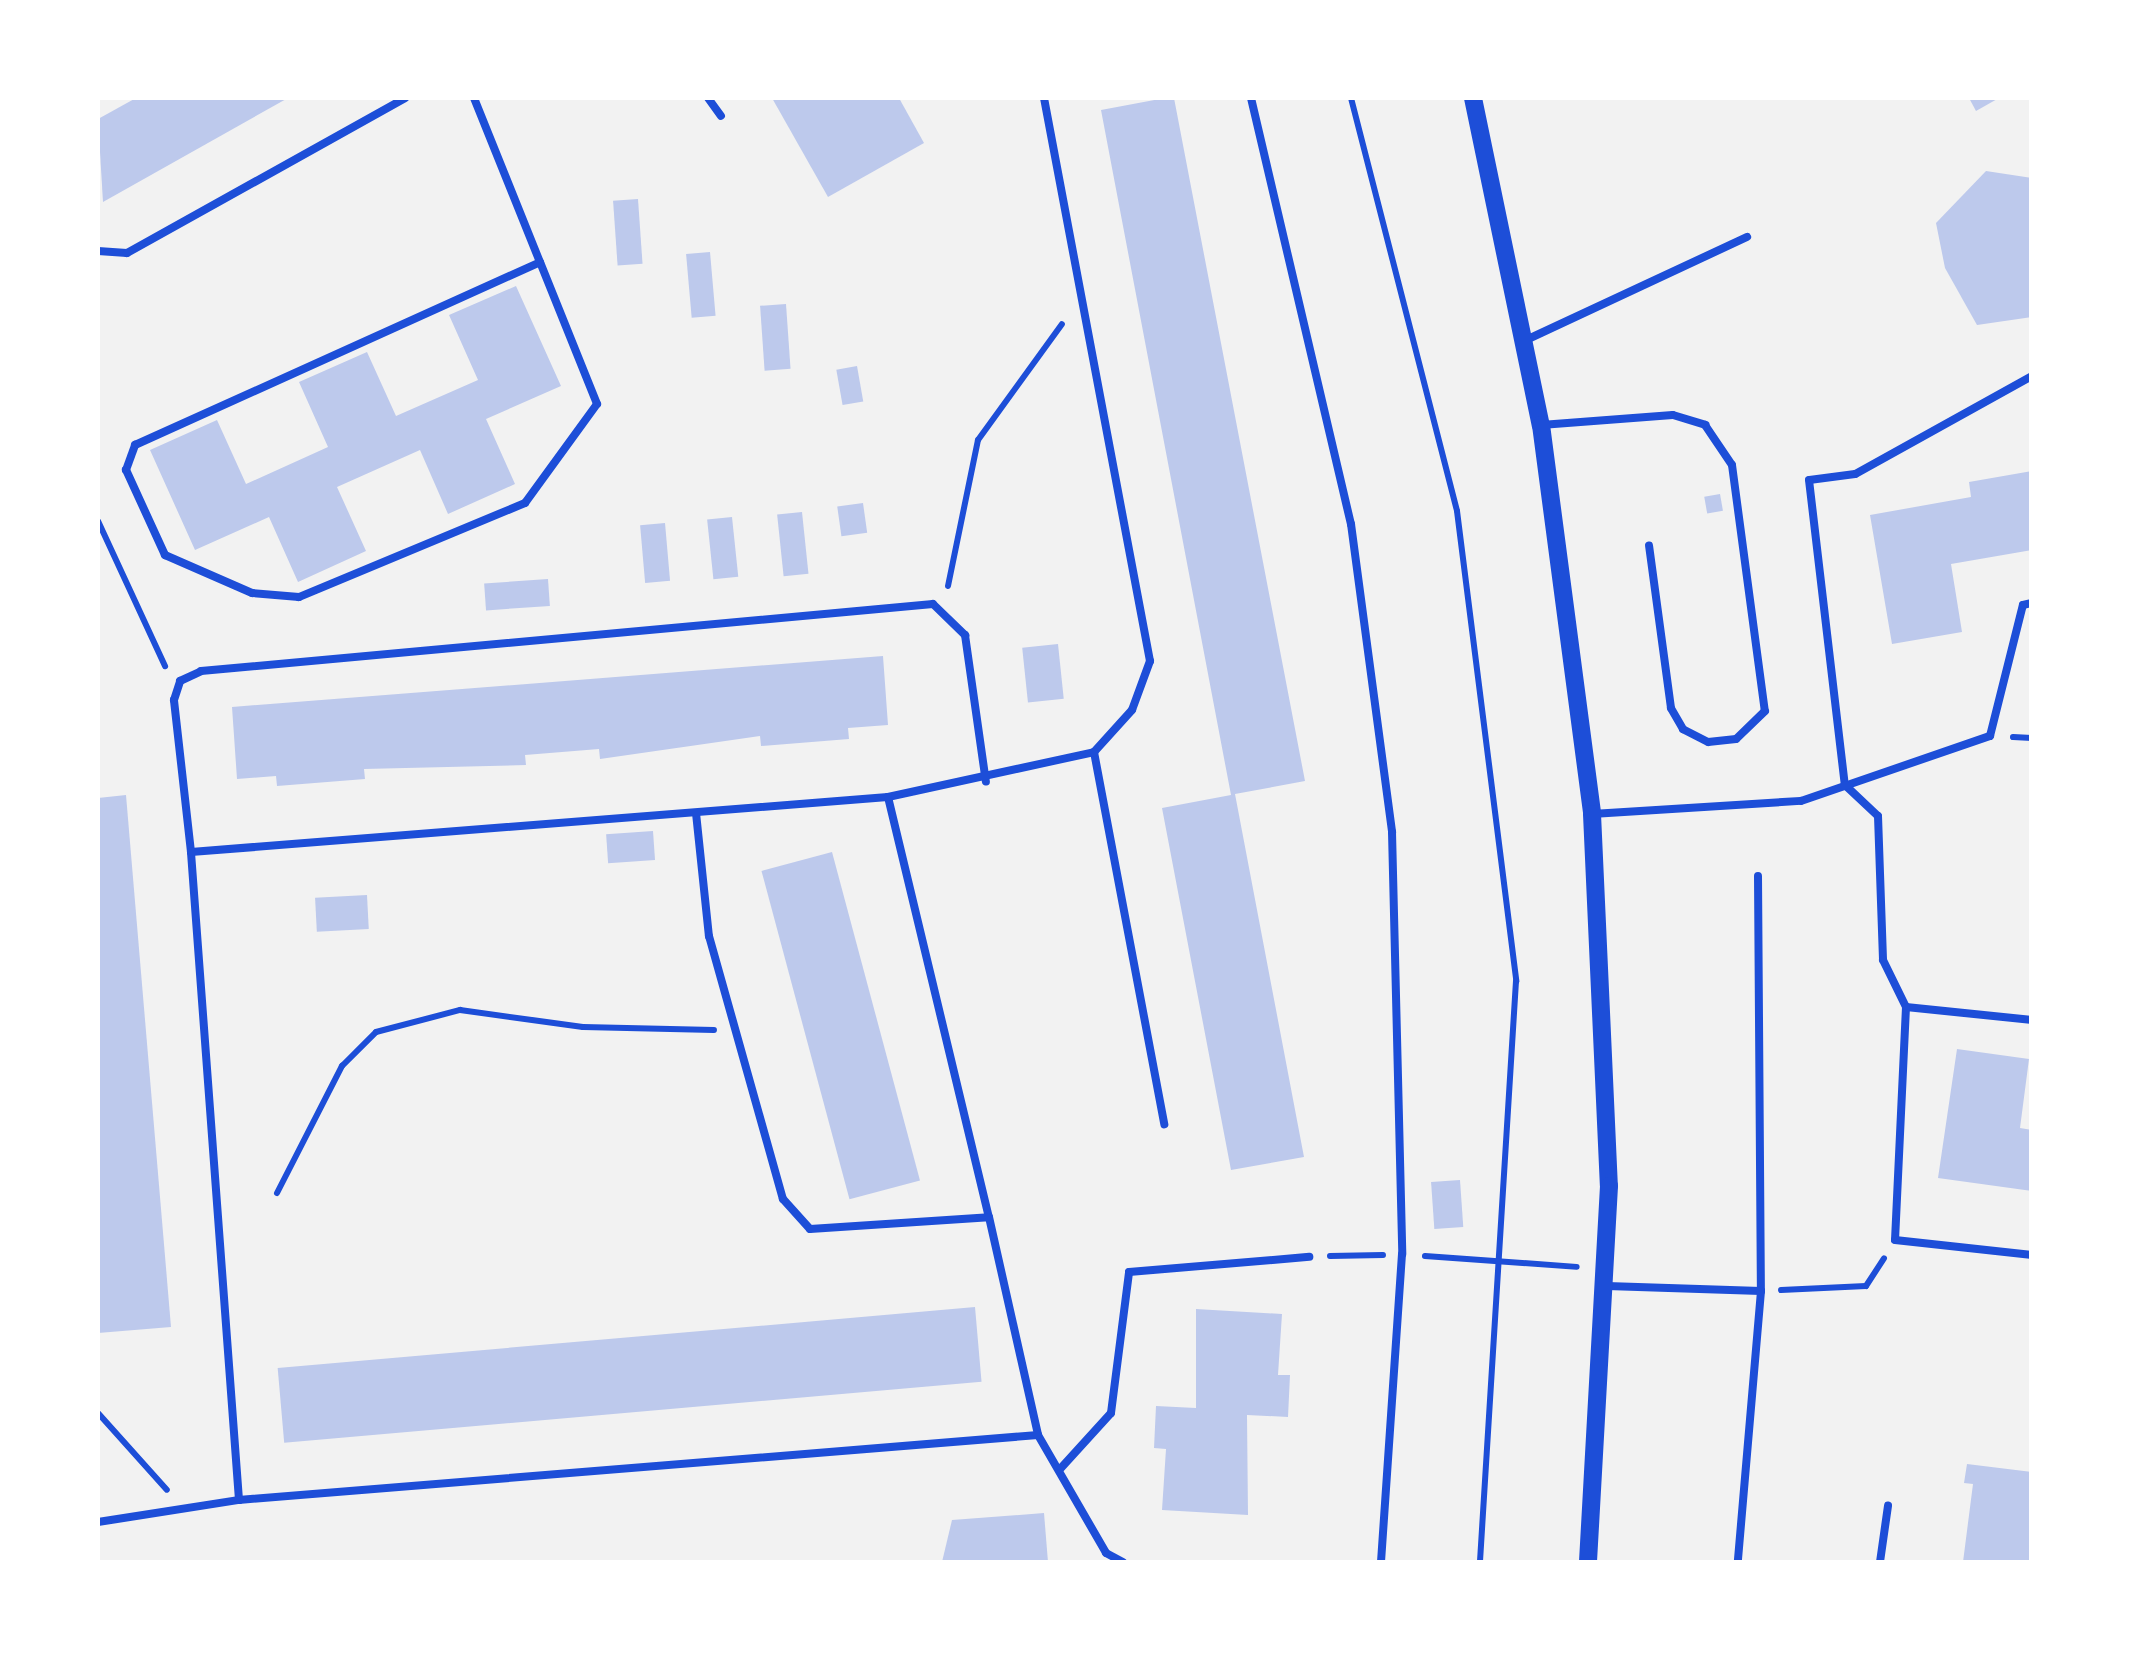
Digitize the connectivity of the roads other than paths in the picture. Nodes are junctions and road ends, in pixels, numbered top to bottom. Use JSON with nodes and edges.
{"nodes":[{"id":1,"x":405,"y":98,"type":"edge"},
{"id":2,"x":474,"y":98,"type":"edge"},
{"id":3,"x":708,"y":98,"type":"edge"},
{"id":4,"x":1044,"y":98,"type":"edge"},
{"id":5,"x":1250,"y":98,"type":"edge"},
{"id":6,"x":1473,"y":98,"type":"edge"},
{"id":7,"x":721,"y":116,"type":"dead end"},
{"id":8,"x":1747,"y":238,"type":"dead end"},
{"id":9,"x":98,"y":251,"type":"edge"},
{"id":10,"x":540,"y":262,"type":"junction"},
{"id":11,"x":1526,"y":340,"type":"junction"},
{"id":12,"x":2032,"y":376,"type":"edge"},
{"id":13,"x":1541,"y":425,"type":"junction"},
{"id":14,"x":1649,"y":545,"type":"dead end"},
{"id":15,"x":2032,"y":603,"type":"edge"},
{"id":16,"x":1094,"y":752,"type":"junction"},
{"id":17,"x":986,"y":782,"type":"junction"},
{"id":18,"x":1845,"y":785,"type":"junction"},
{"id":19,"x":888,"y":796,"type":"junction"},
{"id":20,"x":696,"y":813,"type":"junction"},
{"id":21,"x":1592,"y":814,"type":"junction"},
{"id":22,"x":191,"y":852,"type":"junction"},
{"id":23,"x":1758,"y":876,"type":"dead end"},
{"id":24,"x":1906,"y":1007,"type":"junction"},
{"id":25,"x":2032,"y":1020,"type":"edge"},
{"id":26,"x":1164,"y":1124,"type":"dead end"},
{"id":27,"x":990,"y":1218,"type":"junction"},
{"id":28,"x":2032,"y":1255,"type":"edge"},
{"id":29,"x":1309,"y":1257,"type":"road end"},
{"id":30,"x":1608,"y":1278,"type":"junction"},
{"id":31,"x":1762,"y":1291,"type":"junction"},
{"id":32,"x":1038,"y":1434,"type":"junction"},
{"id":33,"x":1061,"y":1468,"type":"junction"},
{"id":34,"x":239,"y":1500,"type":"junction"},
{"id":35,"x":1888,"y":1506,"type":"dead end"},
{"id":36,"x":98,"y":1522,"type":"edge"},
{"id":37,"x":1738,"y":1561,"type":"edge"},
{"id":38,"x":1124,"y":1562,"type":"edge"},
{"id":39,"x":1381,"y":1562,"type":"edge"},
{"id":40,"x":1588,"y":1562,"type":"edge"},
{"id":41,"x":1880,"y":1562,"type":"edge"}],
"edges":[{"from":1,"to":9,"type":"lane"},
{"from":2,"to":10,"type":"lane"},
{"from":3,"to":7,"type":"lane"},
{"from":4,"to":16,"type":"lane"},
{"from":5,"to":39,"type":"lane"},
{"from":6,"to":11,"type":"street"},
{"from":8,"to":11,"type":"lane"},
{"from":10,"to":10,"type":"lane"},
{"from":11,"to":13,"type":"street"},
{"from":12,"to":18,"type":"lane"},
{"from":13,"to":14,"type":"lane"},
{"from":13,"to":21,"type":"street"},
{"from":15,"to":18,"type":"lane"},
{"from":16,"to":17,"type":"lane"},
{"from":16,"to":26,"type":"lane"},
{"from":17,"to":19,"type":"lane"},
{"from":17,"to":22,"type":"lane"},
{"from":18,"to":21,"type":"lane"},
{"from":18,"to":24,"type":"lane"},
{"from":19,"to":20,"type":"lane"},
{"from":19,"to":27,"type":"lane"},
{"from":20,"to":22,"type":"lane"},
{"from":20,"to":27,"type":"lane"},
{"from":21,"to":30,"type":"street"},
{"from":22,"to":34,"type":"lane"},
{"from":23,"to":31,"type":"lane"},
{"from":24,"to":25,"type":"lane"},
{"from":24,"to":28,"type":"lane"},
{"from":27,"to":32,"type":"lane"},
{"from":29,"to":33,"type":"lane"},
{"from":30,"to":31,"type":"lane"},
{"from":30,"to":40,"type":"street"},
{"from":31,"to":37,"type":"lane"},
{"from":32,"to":33,"type":"lane"},
{"from":32,"to":34,"type":"lane"},
{"from":33,"to":38,"type":"lane"},
{"from":34,"to":36,"type":"lane"},
{"from":35,"to":41,"type":"lane"}]}
